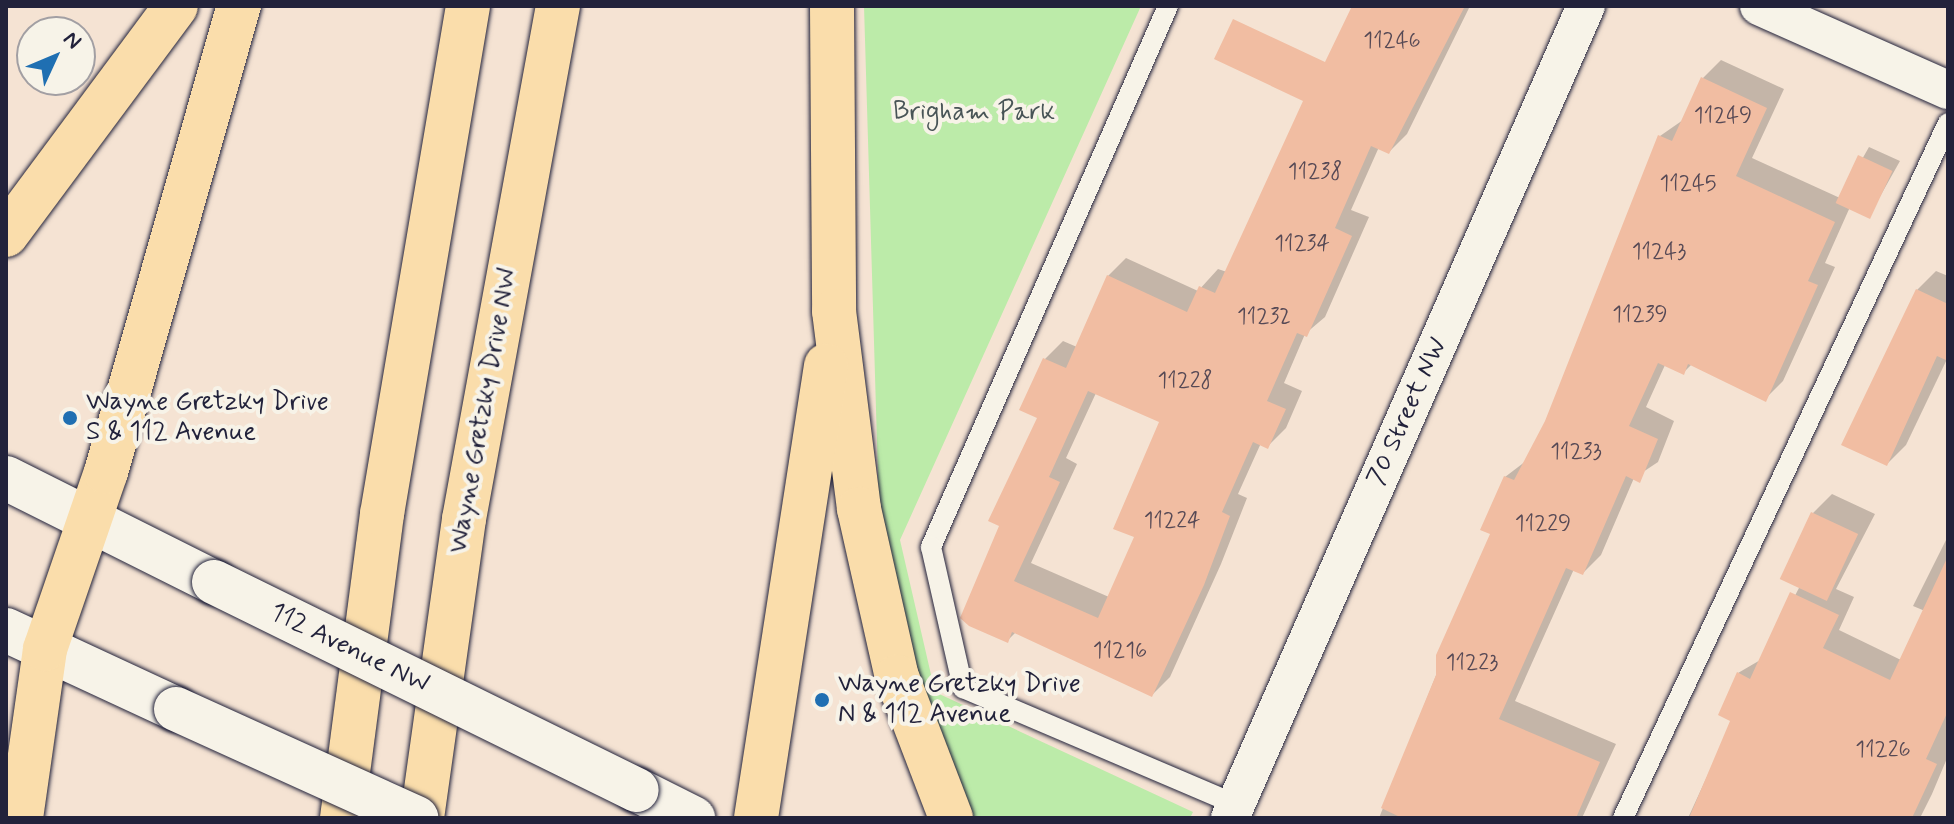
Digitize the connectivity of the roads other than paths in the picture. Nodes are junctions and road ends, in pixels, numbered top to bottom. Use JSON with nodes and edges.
{"nodes":[{"id":1,"x":176,"y":6,"type":"edge"},
{"id":2,"x":239,"y":6,"type":"edge"},
{"id":3,"x":468,"y":6,"type":"edge"},
{"id":4,"x":558,"y":6,"type":"edge"},
{"id":5,"x":832,"y":6,"type":"edge"},
{"id":6,"x":1168,"y":6,"type":"edge"},
{"id":7,"x":1586,"y":6,"type":"edge"},
{"id":8,"x":1759,"y":6,"type":"edge"},
{"id":9,"x":1948,"y":90,"type":"edge"},
{"id":10,"x":1948,"y":123,"type":"edge"},
{"id":11,"x":6,"y":235,"type":"edge"},
{"id":12,"x":834,"y":311,"type":"junction"},
{"id":13,"x":6,"y":478,"type":"edge"},
{"id":14,"x":87,"y":521,"type":"junction"},
{"id":15,"x":6,"y":630,"type":"edge"},
{"id":16,"x":45,"y":649,"type":"junction"},
{"id":17,"x":1233,"y":812,"type":"edge"},
{"id":18,"x":21,"y":818,"type":"edge"},
{"id":19,"x":342,"y":818,"type":"edge"},
{"id":20,"x":419,"y":818,"type":"edge"},
{"id":21,"x":693,"y":818,"type":"edge"},
{"id":22,"x":756,"y":818,"type":"edge"},
{"id":23,"x":951,"y":818,"type":"edge"},
{"id":24,"x":1623,"y":818,"type":"edge"}],
"edges":[{"from":1,"to":11,"type":"main road"},
{"from":2,"to":14,"type":"main road"},
{"from":3,"to":19,"type":"main road"},
{"from":4,"to":20,"type":"main road","name":"Wayne Gretzky Drive NW"},
{"from":5,"to":12,"type":"main road"},
{"from":6,"to":17,"type":"lane"},
{"from":7,"to":17,"type":"street","name":"70 Street NW"},
{"from":8,"to":9,"type":"street"},
{"from":10,"to":24,"type":"lane"},
{"from":12,"to":22,"type":"main road"},
{"from":12,"to":23,"type":"main road"},
{"from":13,"to":14,"type":"main road","name":"112 Avenue NW"},
{"from":14,"to":16,"type":"main road"},
{"from":14,"to":21,"type":"main road","name":"112 Avenue NW","bridge":true},
{"from":15,"to":16,"type":"main road"},
{"from":16,"to":18,"type":"main road"},
{"from":16,"to":20,"type":"main road","bridge":true}]}
